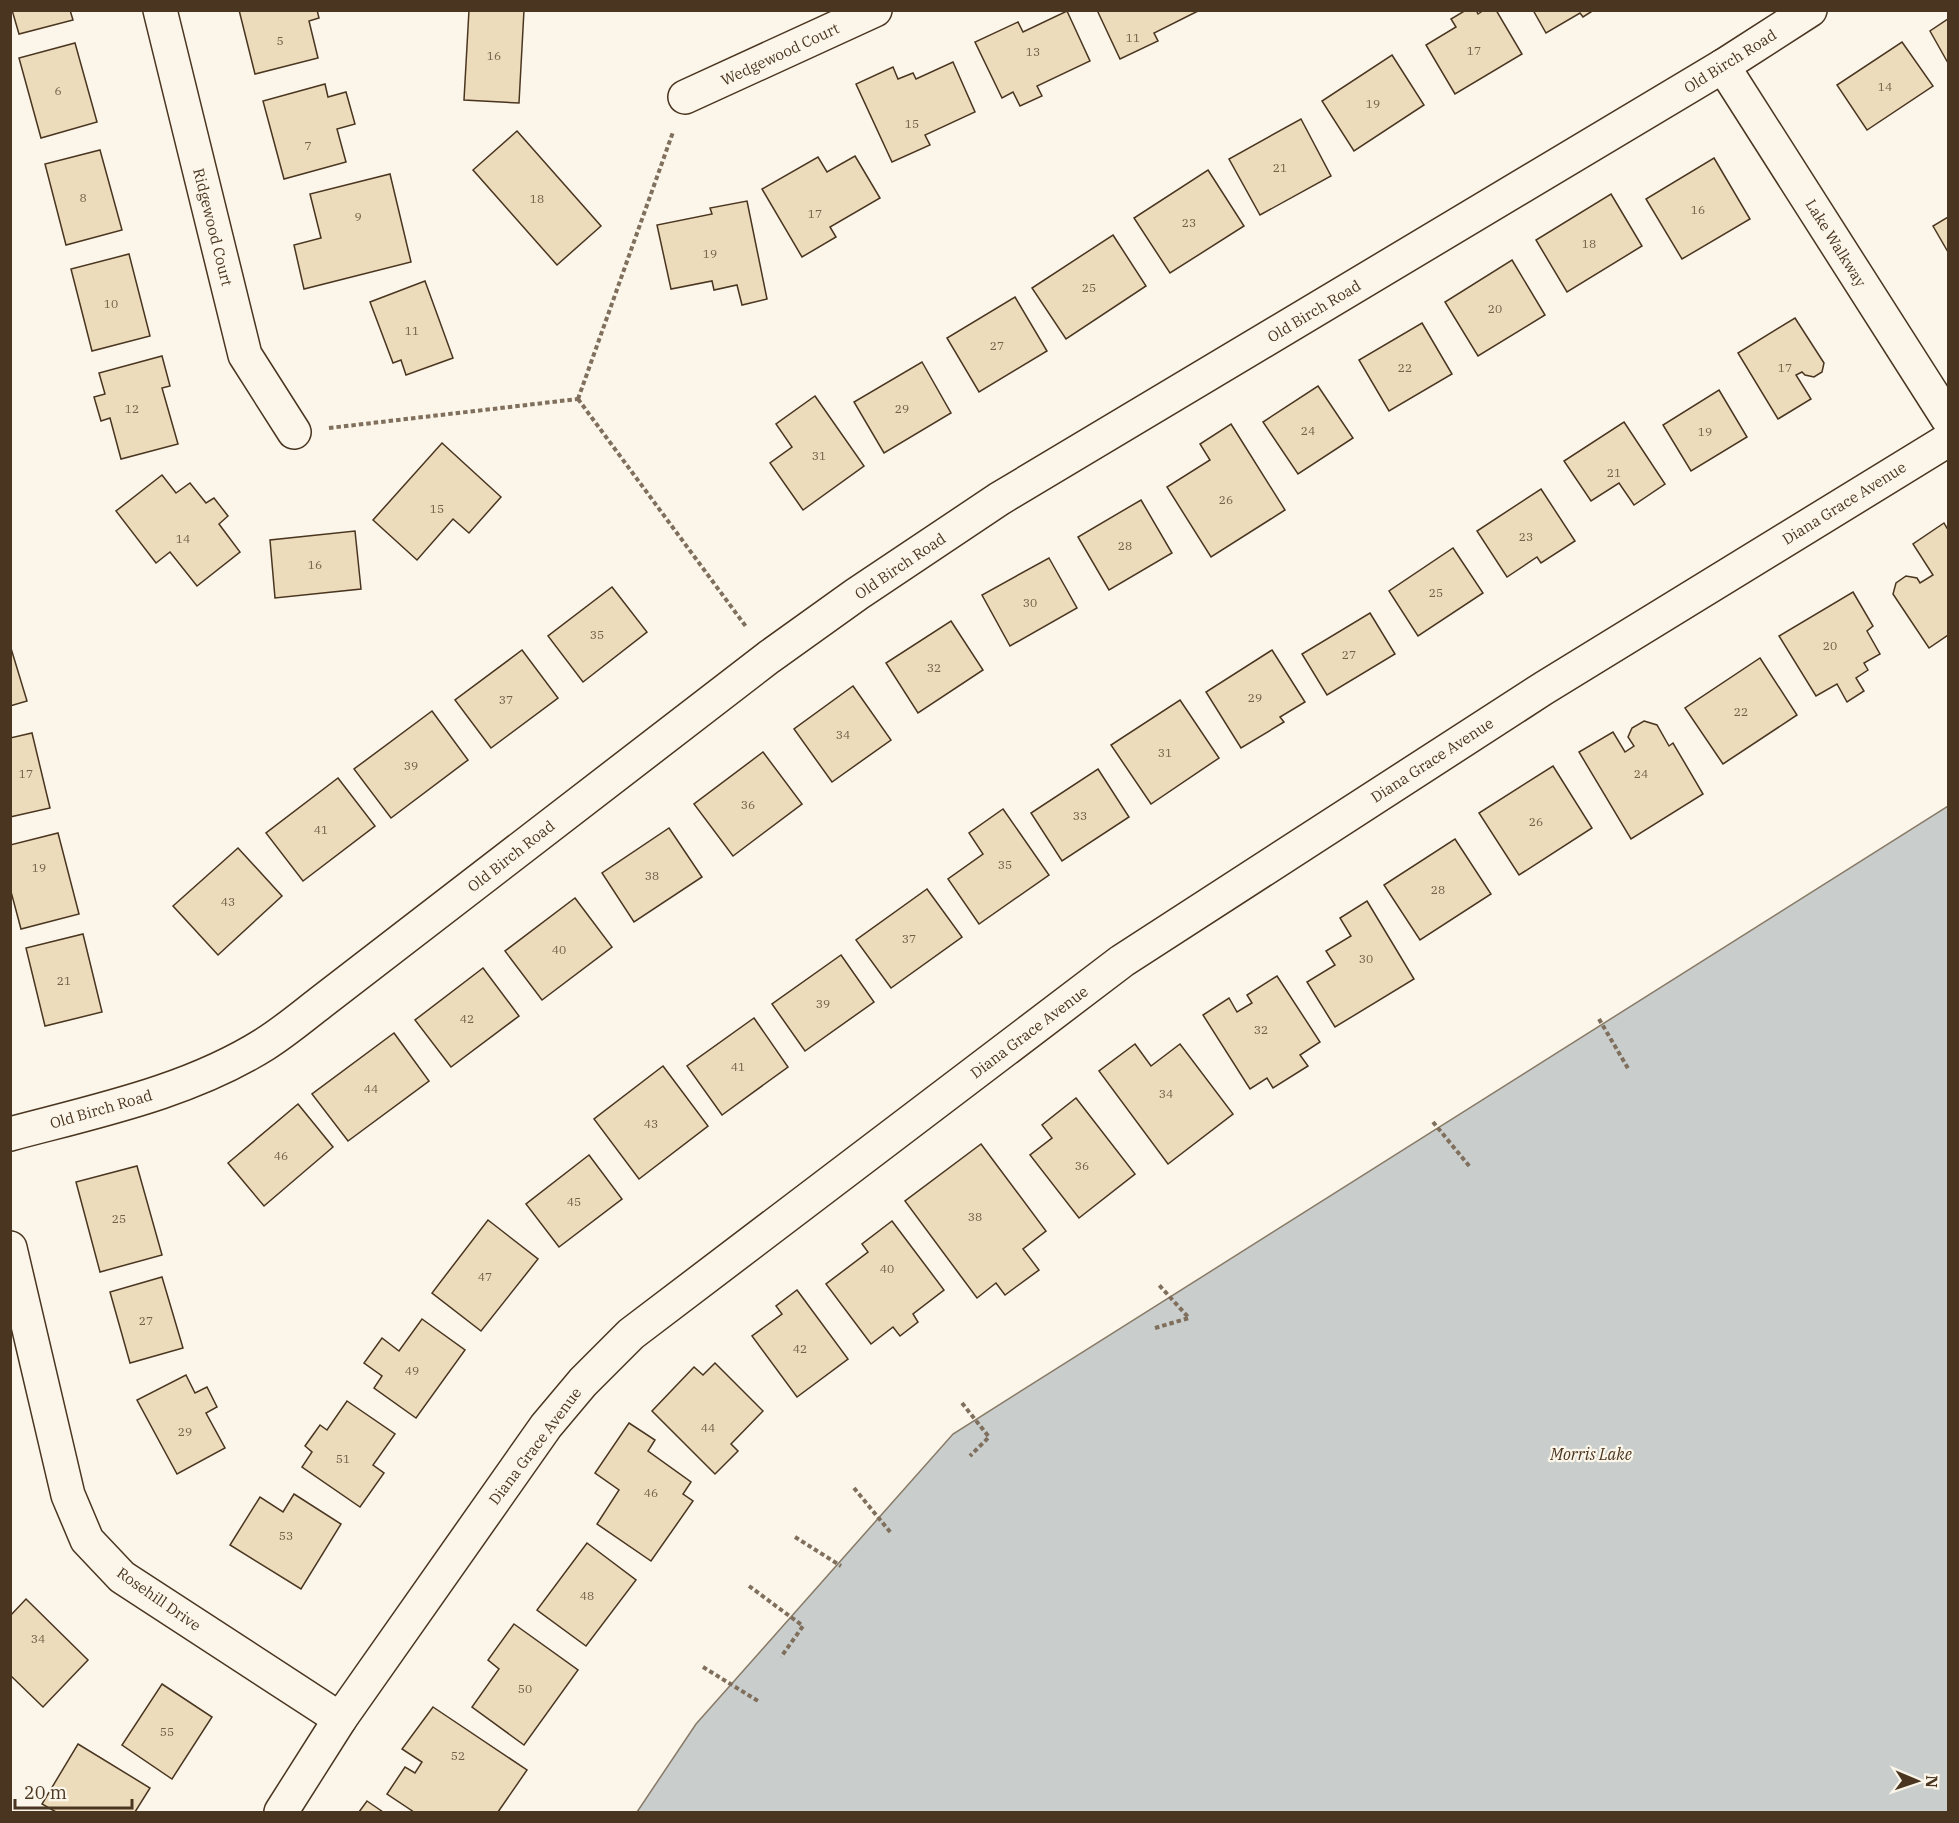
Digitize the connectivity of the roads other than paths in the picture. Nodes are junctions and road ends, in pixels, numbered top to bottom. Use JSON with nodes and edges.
{"nodes":[{"id":1,"x":160,"y":10,"type":"edge"},
{"id":2,"x":874,"y":10,"type":"edge"},
{"id":3,"x":1810,"y":10,"type":"edge"},
{"id":4,"x":1724,"y":66,"type":"junction"},
{"id":5,"x":685,"y":98,"type":"road end"},
{"id":6,"x":1948,"y":419,"type":"edge"},
{"id":7,"x":294,"y":432,"type":"road end"},
{"id":8,"x":1948,"y":440,"type":"edge"},
{"id":9,"x":10,"y":1134,"type":"edge"},
{"id":10,"x":10,"y":1248,"type":"edge"},
{"id":11,"x":340,"y":1719,"type":"junction"},
{"id":12,"x":281,"y":1812,"type":"edge"}],
"edges":[{"from":1,"to":7,"type":"street","name":"Ridgewood Court"},
{"from":2,"to":5,"type":"street","name":"Wedgewood Court"},
{"from":3,"to":4,"type":"street","name":"Old Birch Road"},
{"from":4,"to":6,"type":"street","name":"Lake Walkway"},
{"from":4,"to":9,"type":"street","name":"Old Birch Road"},
{"from":8,"to":11,"type":"street","name":"Diana Grace Avenue"},
{"from":10,"to":11,"type":"street","name":"Rosehill Drive"},
{"from":11,"to":12,"type":"street","name":"Diana Grace Avenue"}]}
